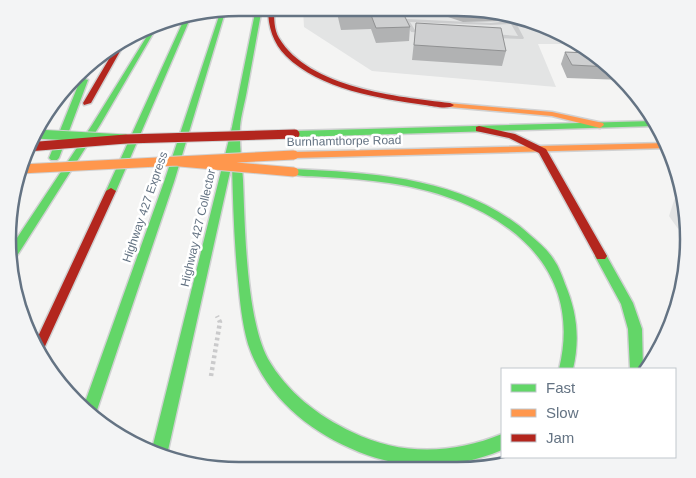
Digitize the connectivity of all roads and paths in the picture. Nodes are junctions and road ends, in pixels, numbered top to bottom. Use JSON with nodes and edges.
{"nodes":[{"id":1,"x":257,"y":16,"type":"edge"},
{"id":2,"x":272,"y":16,"type":"edge"},
{"id":3,"x":222,"y":17,"type":"edge"},
{"id":4,"x":185,"y":23,"type":"edge"},
{"id":5,"x":508,"y":23,"type":"edge"},
{"id":6,"x":515,"y":24,"type":"edge"},
{"id":7,"x":432,"y":32,"type":"edge"},
{"id":8,"x":151,"y":34,"type":"edge"},
{"id":9,"x":482,"y":36,"type":"edge"},
{"id":10,"x":116,"y":53,"type":"edge"},
{"id":11,"x":83,"y":80,"type":"edge"},
{"id":12,"x":648,"y":124,"type":"edge"},
{"id":13,"x":600,"y":125,"type":"junction"},
{"id":14,"x":236,"y":127,"type":"junction"},
{"id":15,"x":479,"y":129,"type":"junction"},
{"id":16,"x":42,"y":134,"type":"edge"},
{"id":17,"x":126,"y":139,"type":"junction"},
{"id":18,"x":36,"y":146,"type":"edge"},
{"id":19,"x":660,"y":146,"type":"edge"},
{"id":20,"x":543,"y":151,"type":"junction"},
{"id":21,"x":54,"y":158,"type":"junction"},
{"id":22,"x":180,"y":162,"type":"junction"},
{"id":23,"x":28,"y":169,"type":"edge"},
{"id":24,"x":41,"y":182,"type":"dead end"},
{"id":25,"x":24,"y":215,"type":"dead end"},
{"id":26,"x":17,"y":227,"type":"edge"},
{"id":27,"x":17,"y":247,"type":"edge"},
{"id":28,"x":42,"y":342,"type":"edge"},
{"id":29,"x":566,"y":368,"type":"edge"},
{"id":30,"x":637,"y":368,"type":"edge"},
{"id":31,"x":91,"y":405,"type":"edge"},
{"id":32,"x":501,"y":442,"type":"edge"},
{"id":33,"x":161,"y":448,"type":"edge"}],
"edges":[{"from":1,"to":14,"type":"main road","name":"Highway 427 Collector"},
{"from":2,"to":13,"type":"main road"},
{"from":3,"to":31,"type":"main road","name":"Highway 427 Express"},
{"from":4,"to":28,"type":"main road"},
{"from":5,"to":7,"type":"lane"},
{"from":6,"to":9,"type":"lane"},
{"from":8,"to":27,"type":"main road"},
{"from":10,"to":21,"type":"main road"},
{"from":11,"to":21,"type":"main road"},
{"from":12,"to":13,"type":"main road","name":"Burnhamthorpe Road"},
{"from":13,"to":15,"type":"main road","name":"Burnhamthorpe Road"},
{"from":14,"to":32,"type":"main road"},
{"from":14,"to":33,"type":"main road","name":"Highway 427 Collector"},
{"from":15,"to":17,"type":"main road","name":"Burnhamthorpe Road","bridge":true},
{"from":15,"to":20,"type":"main road"},
{"from":16,"to":17,"type":"main road","bridge":true},
{"from":17,"to":18,"type":"main road","name":"Burnhamthorpe Road","bridge":true},
{"from":19,"to":20,"type":"main road","name":"Burnhamthorpe Road"},
{"from":20,"to":22,"type":"main road","name":"Burnhamthorpe Road","bridge":true},
{"from":20,"to":30,"type":"main road"},
{"from":21,"to":24,"type":"main road"},
{"from":22,"to":23,"type":"main road","name":"Burnhamthorpe Road","bridge":true},
{"from":22,"to":29,"type":"main road","bridge":true},
{"from":25,"to":26,"type":"main road"}]}
